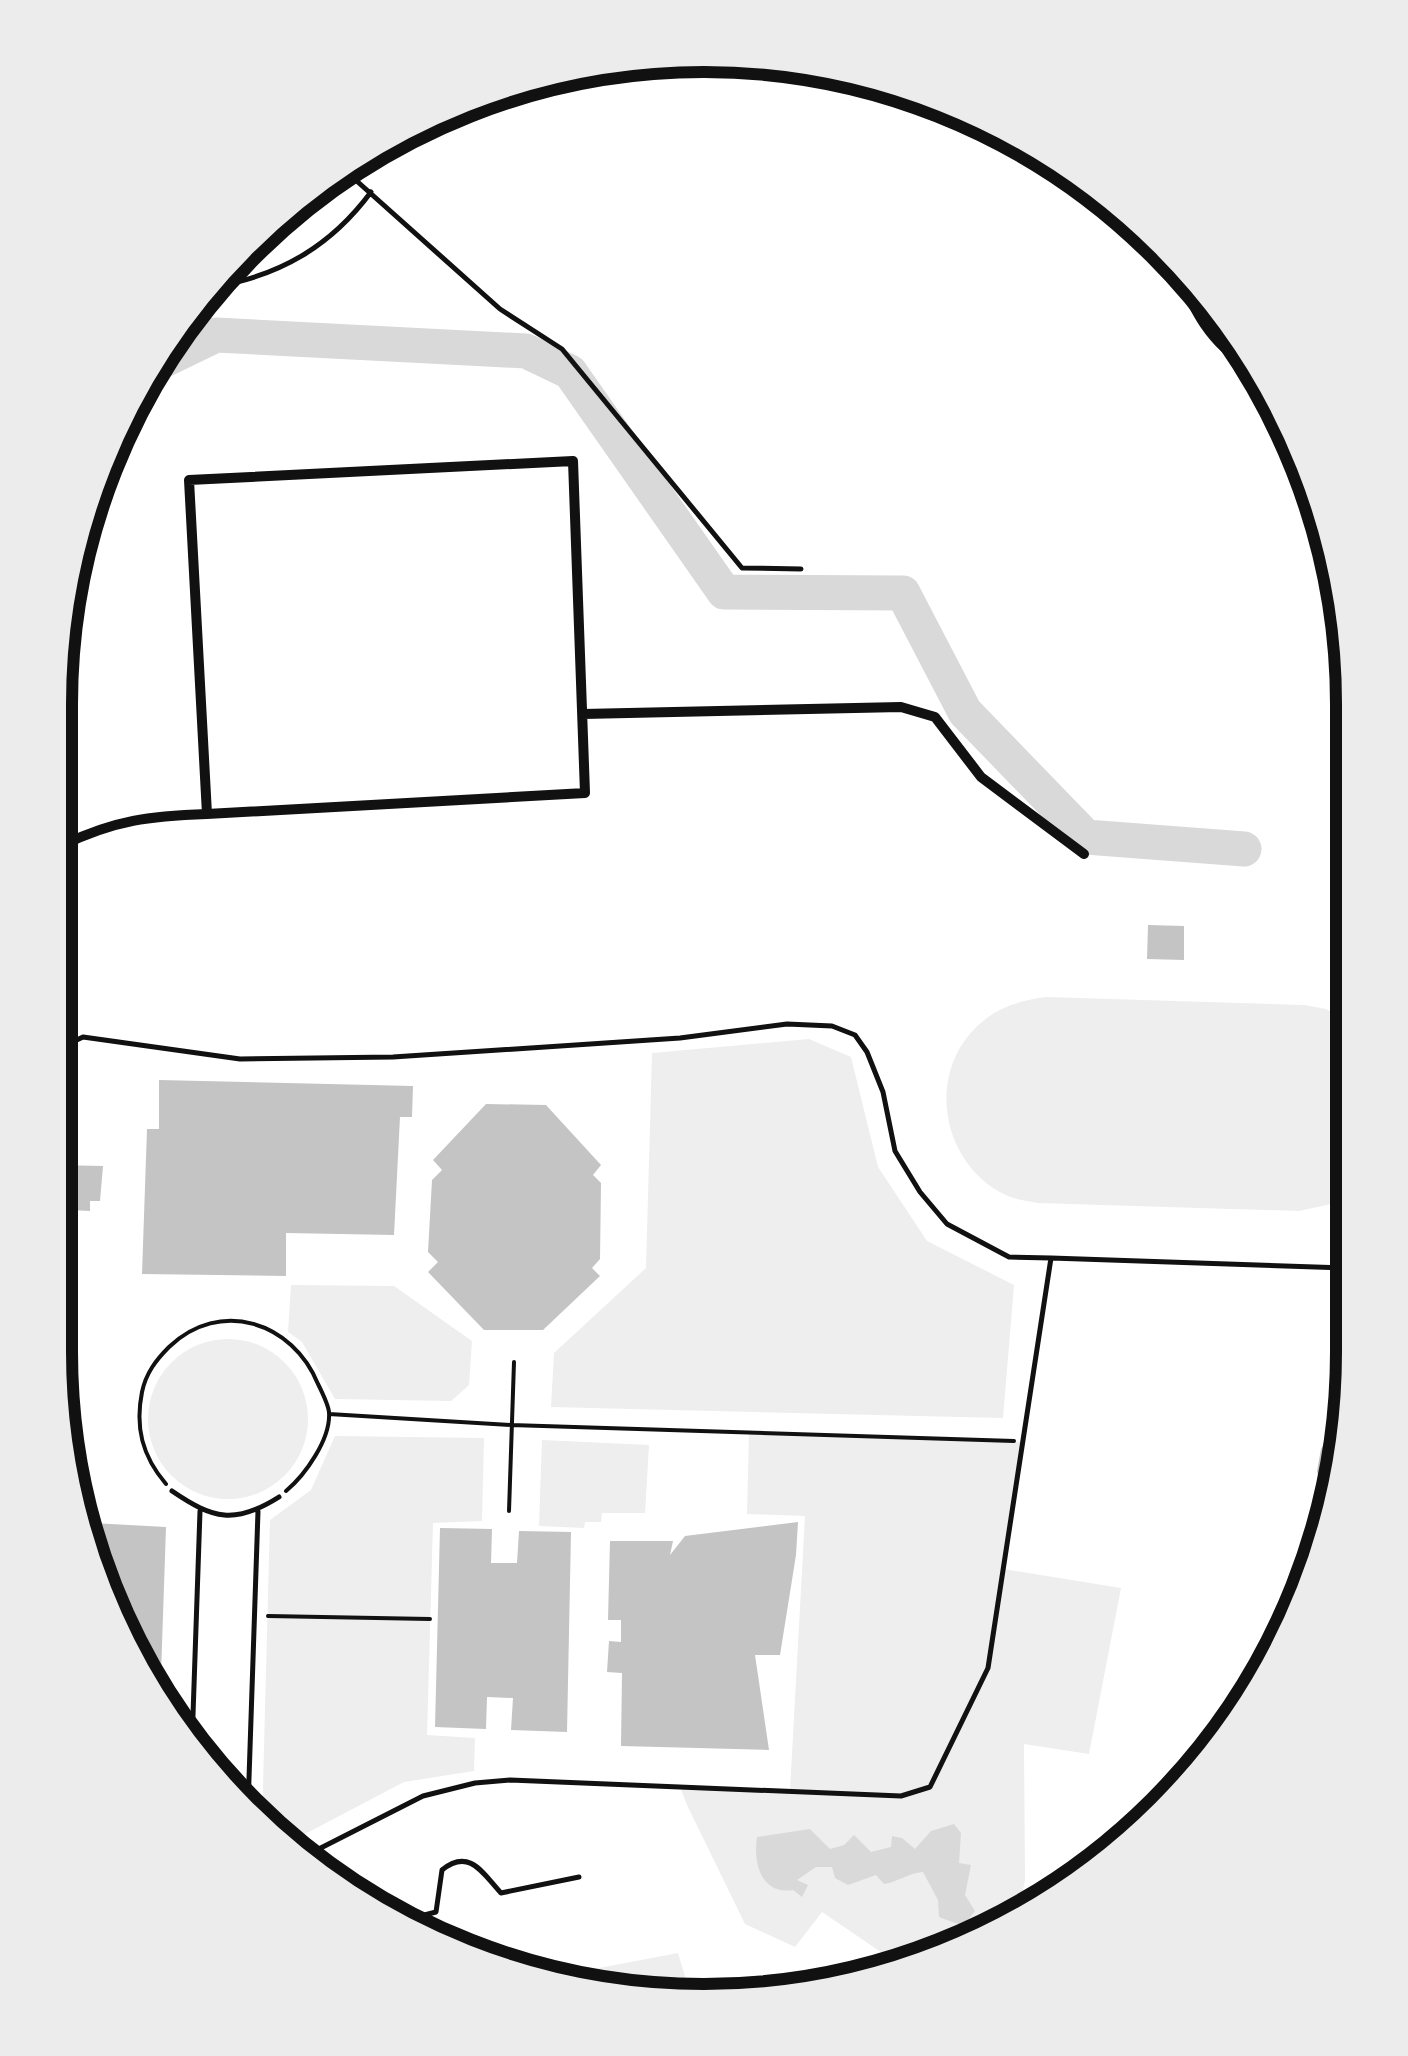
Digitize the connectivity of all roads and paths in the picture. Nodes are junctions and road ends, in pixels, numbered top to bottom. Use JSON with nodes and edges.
{"nodes":[{"id":1,"x":354,"y":178,"type":"edge"},
{"id":2,"x":371,"y":192,"type":"junction"},
{"id":3,"x":236,"y":281,"type":"edge"},
{"id":4,"x":1194,"y":306,"type":"edge"},
{"id":5,"x":1227,"y":350,"type":"edge"},
{"id":6,"x":801,"y":569,"type":"dead end"},
{"id":7,"x":583,"y":714,"type":"junction"},
{"id":8,"x":207,"y":814,"type":"junction"},
{"id":9,"x":72,"y":841,"type":"edge"},
{"id":10,"x":1084,"y":854,"type":"dead end"},
{"id":11,"x":72,"y":1042,"type":"edge"},
{"id":12,"x":1051,"y":1258,"type":"junction"},
{"id":13,"x":1336,"y":1268,"type":"edge"},
{"id":14,"x":514,"y":1362,"type":"dead end"},
{"id":15,"x":329,"y":1414,"type":"junction"},
{"id":16,"x":510,"y":1425,"type":"junction"},
{"id":17,"x":1023,"y":1442,"type":"junction"},
{"id":18,"x":172,"y":1491,"type":"joint"},
{"id":19,"x":279,"y":1497,"type":"joint"},
{"id":20,"x":200,"y":1511,"type":"junction"},
{"id":21,"x":258,"y":1511,"type":"junction"},
{"id":22,"x":510,"y":1511,"type":"dead end"},
{"id":23,"x":253,"y":1616,"type":"junction"},
{"id":24,"x":430,"y":1619,"type":"dead end"},
{"id":25,"x":193,"y":1722,"type":"edge"},
{"id":26,"x":248,"y":1790,"type":"edge"},
{"id":27,"x":316,"y":1850,"type":"edge"},
{"id":28,"x":579,"y":1877,"type":"dead end"},
{"id":29,"x":421,"y":1916,"type":"edge"}],
"edges":[{"from":1,"to":2,"type":"lane"},
{"from":2,"to":3,"type":"lane"},
{"from":2,"to":6,"type":"lane"},
{"from":4,"to":5,"type":"street"},
{"from":7,"to":8,"type":"street"},
{"from":7,"to":8,"type":"street"},
{"from":7,"to":10,"type":"street"},
{"from":8,"to":9,"type":"street"},
{"from":11,"to":12,"type":"lane"},
{"from":12,"to":13,"type":"lane"},
{"from":12,"to":17,"type":"lane"},
{"from":14,"to":16,"type":"path"},
{"from":15,"to":16,"type":"path"},
{"from":15,"to":18,"type":"path"},
{"from":15,"to":19,"type":"path"},
{"from":16,"to":17,"type":"path"},
{"from":16,"to":22,"type":"path"},
{"from":17,"to":27,"type":"lane"},
{"from":18,"to":20,"type":"lane"},
{"from":19,"to":21,"type":"lane"},
{"from":20,"to":21,"type":"lane"},
{"from":20,"to":25,"type":"lane"},
{"from":21,"to":23,"type":"lane"},
{"from":23,"to":24,"type":"path"},
{"from":23,"to":26,"type":"lane"},
{"from":28,"to":29,"type":"lane"}]}
